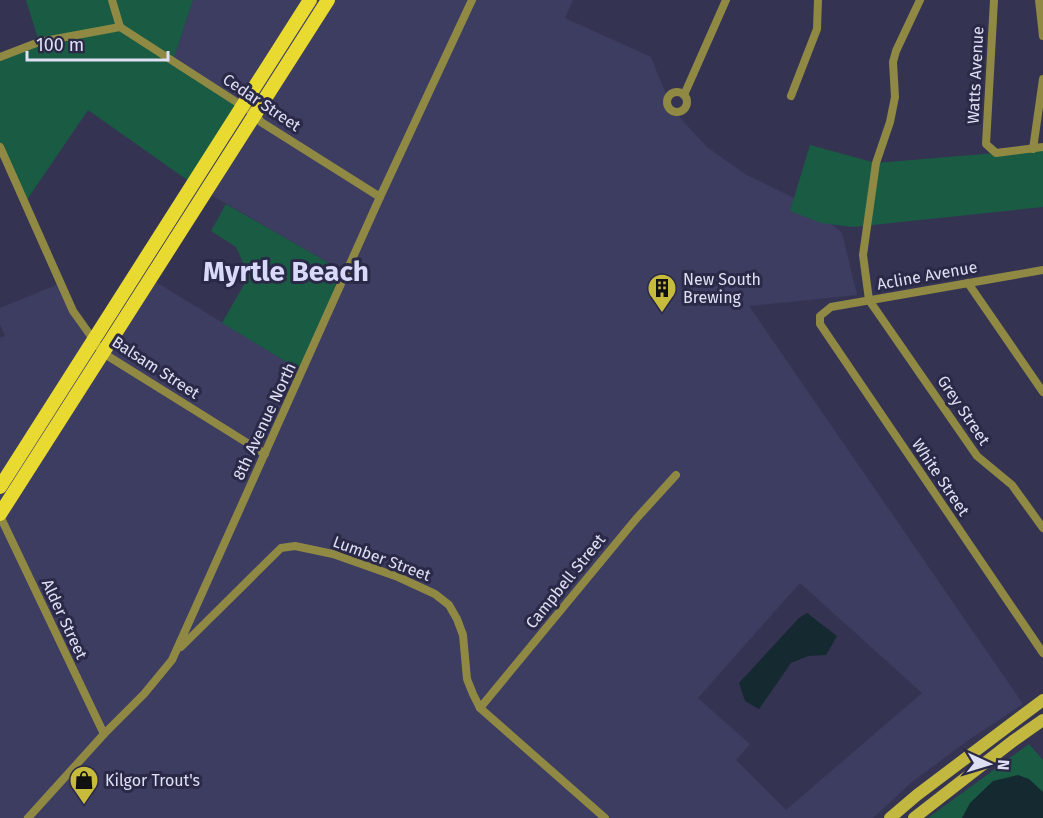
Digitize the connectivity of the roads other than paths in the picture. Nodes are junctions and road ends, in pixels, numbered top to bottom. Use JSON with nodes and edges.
{"nodes":[{"id":1,"x":112,"y":0,"type":"edge"},
{"id":2,"x":310,"y":0,"type":"edge"},
{"id":3,"x":328,"y":0,"type":"edge"},
{"id":4,"x":472,"y":0,"type":"edge"},
{"id":5,"x":726,"y":0,"type":"edge"},
{"id":6,"x":818,"y":0,"type":"edge"},
{"id":7,"x":920,"y":0,"type":"edge"},
{"id":8,"x":994,"y":0,"type":"edge"},
{"id":9,"x":1039,"y":0,"type":"edge"},
{"id":10,"x":120,"y":27,"type":"junction"},
{"id":11,"x":1043,"y":36,"type":"edge"},
{"id":12,"x":0,"y":57,"type":"edge"},
{"id":13,"x":1043,"y":78,"type":"edge"},
{"id":14,"x":684,"y":95,"type":"dead end"},
{"id":15,"x":791,"y":96,"type":"dead end"},
{"id":16,"x":242,"y":105,"type":"junction"},
{"id":17,"x":255,"y":114,"type":"junction"},
{"id":18,"x":0,"y":147,"type":"edge"},
{"id":19,"x":1043,"y":147,"type":"edge"},
{"id":20,"x":1033,"y":149,"type":"junction"},
{"id":21,"x":380,"y":197,"type":"junction"},
{"id":22,"x":1043,"y":270,"type":"edge"},
{"id":23,"x":968,"y":283,"type":"junction"},
{"id":24,"x":869,"y":300,"type":"junction"},
{"id":25,"x":820,"y":316,"type":"joint"},
{"id":26,"x":94,"y":340,"type":"junction"},
{"id":27,"x":103,"y":353,"type":"junction"},
{"id":28,"x":1043,"y":392,"type":"edge"},
{"id":29,"x":265,"y":454,"type":"junction"},
{"id":30,"x":676,"y":475,"type":"dead end"},
{"id":31,"x":0,"y":487,"type":"edge"},
{"id":32,"x":0,"y":515,"type":"edge"},
{"id":33,"x":1043,"y":528,"type":"edge"},
{"id":34,"x":177,"y":651,"type":"junction"},
{"id":35,"x":1043,"y":653,"type":"edge"},
{"id":36,"x":1043,"y":700,"type":"edge"},
{"id":37,"x":480,"y":708,"type":"junction"},
{"id":38,"x":1043,"y":720,"type":"edge"},
{"id":39,"x":104,"y":734,"type":"junction"},
{"id":40,"x":28,"y":818,"type":"edge"},
{"id":41,"x":605,"y":818,"type":"edge"},
{"id":42,"x":890,"y":818,"type":"edge"},
{"id":43,"x":914,"y":818,"type":"edge"}],
"edges":[{"from":1,"to":10,"type":"street"},
{"from":2,"to":16,"type":"main road"},
{"from":3,"to":17,"type":"main road"},
{"from":4,"to":21,"type":"street","name":"8th Avenue North"},
{"from":5,"to":14,"type":"street"},
{"from":6,"to":15,"type":"street"},
{"from":7,"to":24,"type":"street"},
{"from":8,"to":20,"type":"street","name":"Watts Avenue"},
{"from":9,"to":11,"type":"street"},
{"from":10,"to":12,"type":"street"},
{"from":10,"to":16,"type":"street","name":"Cedar Street"},
{"from":13,"to":20,"type":"street"},
{"from":16,"to":17,"type":"street","name":"Cedar Street"},
{"from":16,"to":26,"type":"main road"},
{"from":17,"to":21,"type":"street","name":"Cedar Street"},
{"from":17,"to":27,"type":"main road"},
{"from":18,"to":26,"type":"street","name":"Balsam Street"},
{"from":19,"to":20,"type":"street"},
{"from":21,"to":29,"type":"street","name":"8th Avenue North"},
{"from":22,"to":23,"type":"street","name":"Acline Avenue"},
{"from":23,"to":24,"type":"street","name":"Acline Avenue"},
{"from":23,"to":28,"type":"street"},
{"from":24,"to":25,"type":"street","name":"Acline Avenue"},
{"from":24,"to":33,"type":"street","name":"Grey Street"},
{"from":25,"to":35,"type":"street","name":"White Street"},
{"from":26,"to":27,"type":"street","name":"Balsam Street"},
{"from":26,"to":31,"type":"main road"},
{"from":27,"to":29,"type":"street","name":"Balsam Street"},
{"from":27,"to":32,"type":"main road"},
{"from":29,"to":34,"type":"street","name":"8th Avenue North"},
{"from":30,"to":37,"type":"street","name":"Campbell Street"},
{"from":32,"to":39,"type":"street","name":"Alder Street"},
{"from":34,"to":37,"type":"street","name":"Lumber Street"},
{"from":34,"to":39,"type":"street","name":"8th Avenue North"},
{"from":36,"to":42,"type":"main road"},
{"from":37,"to":41,"type":"street","name":"Lumber Street"},
{"from":38,"to":43,"type":"main road"},
{"from":39,"to":40,"type":"street","name":"8th Avenue North"}]}
